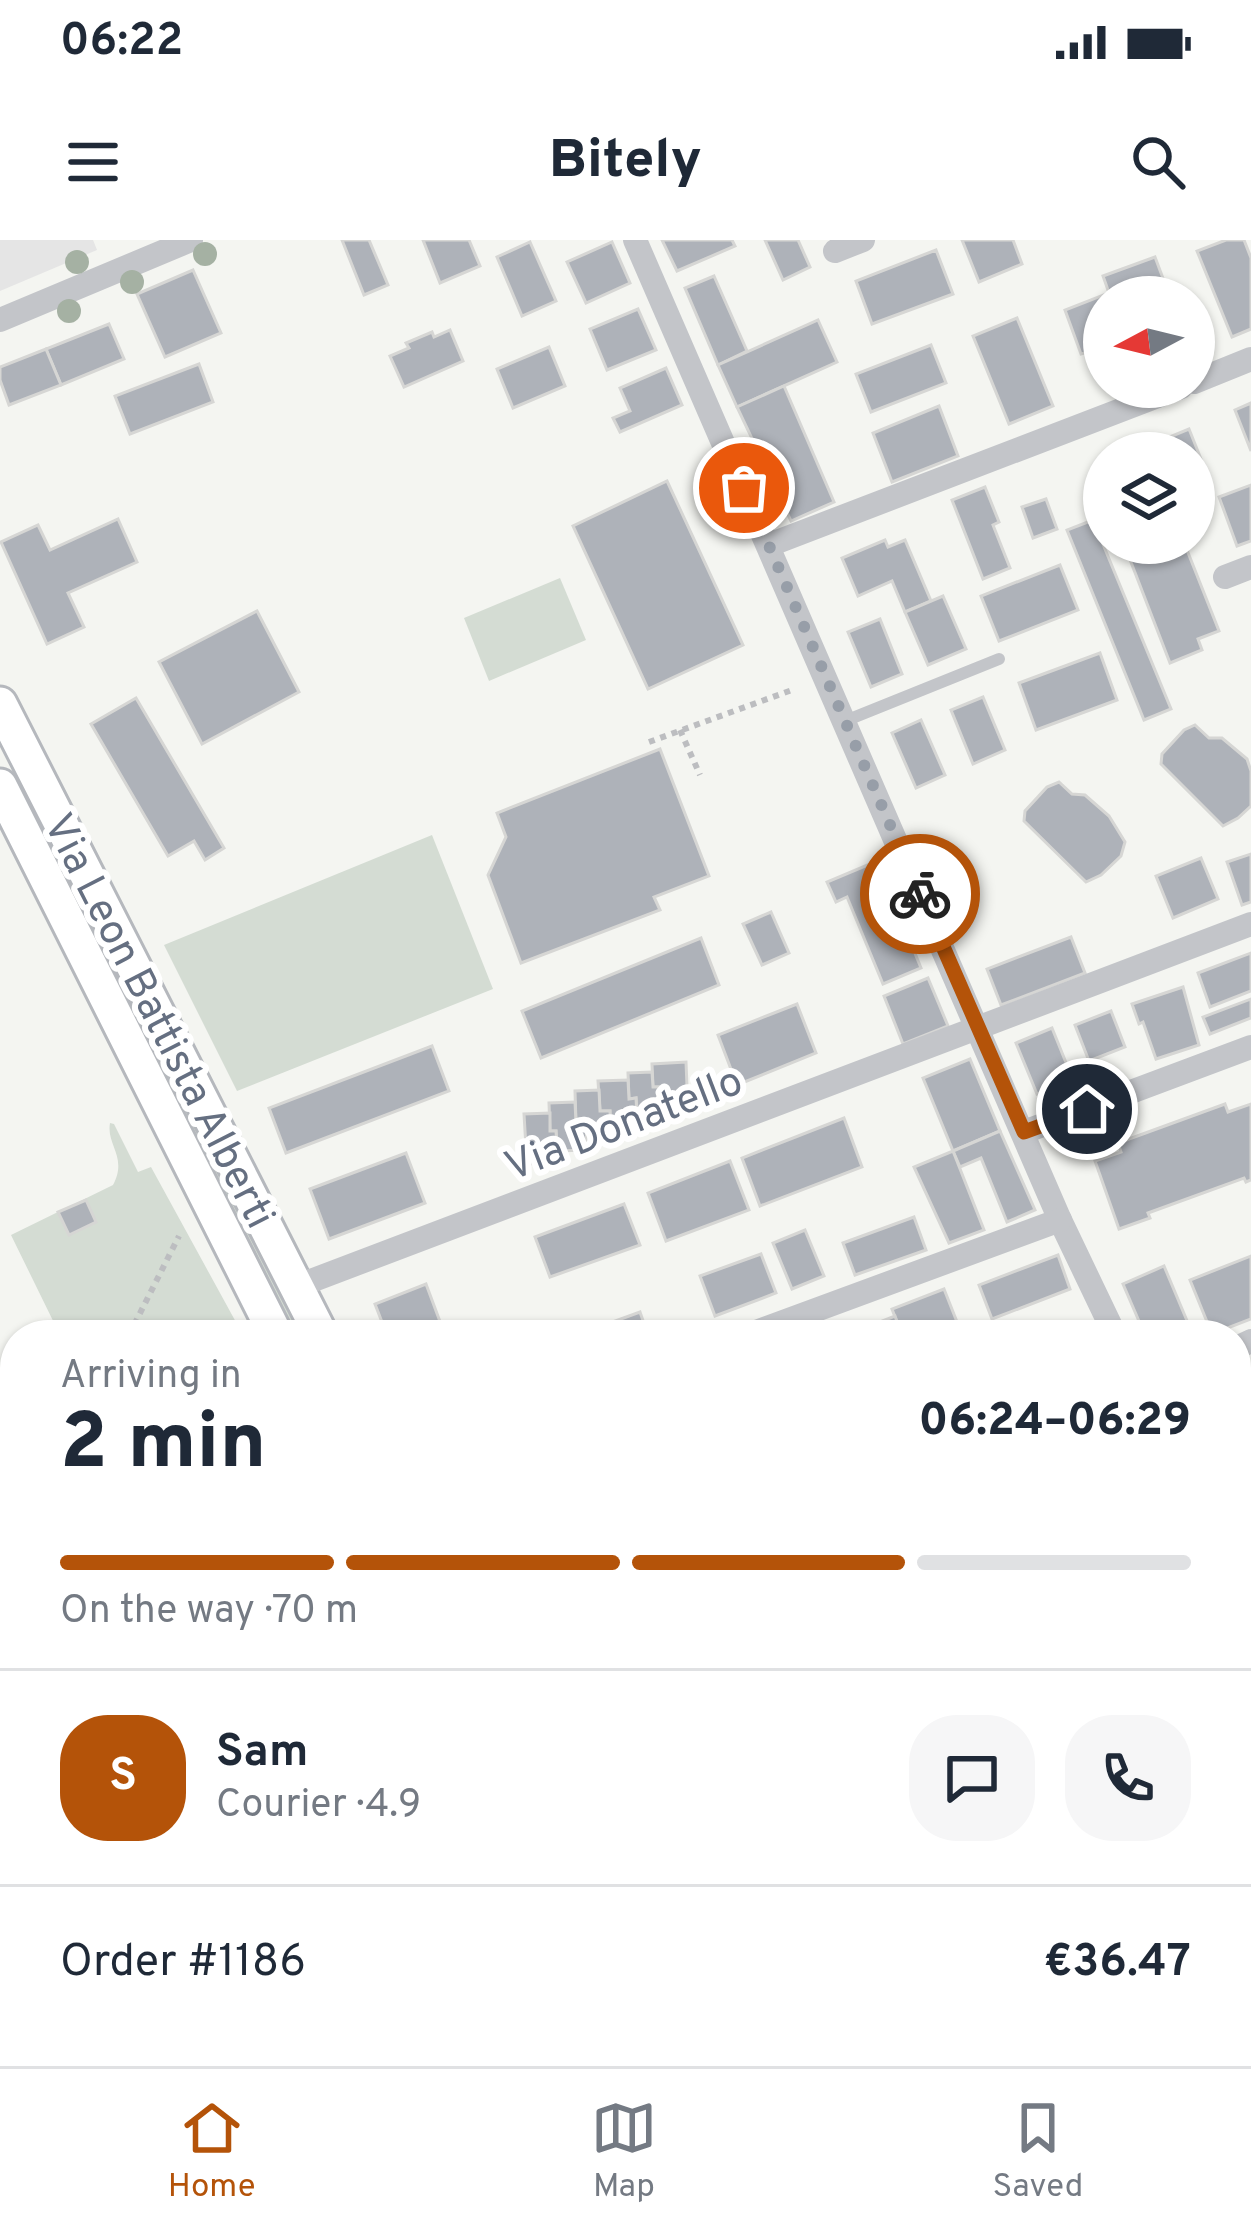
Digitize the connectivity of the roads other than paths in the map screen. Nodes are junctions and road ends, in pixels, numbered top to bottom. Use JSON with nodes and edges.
{"nodes":[{"id":1,"x":191,"y":240,"type":"edge"},
{"id":2,"x":635,"y":240,"type":"edge"},
{"id":3,"x":863,"y":240,"type":"edge"},
{"id":4,"x":835,"y":251,"type":"dead end"},
{"id":5,"x":0,"y":320,"type":"edge"},
{"id":6,"x":1251,"y":359,"type":"edge"},
{"id":7,"x":1215,"y":374,"type":"edge"},
{"id":8,"x":1126,"y":408,"type":"edge"},
{"id":9,"x":769,"y":545,"type":"junction"},
{"id":10,"x":1251,"y":567,"type":"edge"},
{"id":11,"x":1225,"y":577,"type":"dead end"},
{"id":12,"x":999,"y":659,"type":"dead end"},
{"id":13,"x":0,"y":704,"type":"edge"},
{"id":14,"x":845,"y":721,"type":"junction"},
{"id":15,"x":0,"y":786,"type":"edge"},
{"id":16,"x":1251,"y":924,"type":"edge"},
{"id":17,"x":979,"y":1029,"type":"junction"},
{"id":18,"x":1251,"y":1047,"type":"edge"},
{"id":19,"x":1024,"y":1132,"type":"junction"},
{"id":20,"x":1060,"y":1220,"type":"junction"},
{"id":21,"x":295,"y":1287,"type":"junction"},
{"id":22,"x":268,"y":1320,"type":"edge"},
{"id":23,"x":313,"y":1320,"type":"edge"},
{"id":24,"x":789,"y":1320,"type":"edge"},
{"id":25,"x":1108,"y":1320,"type":"edge"}],
"edges":[{"from":1,"to":5,"type":"street"},
{"from":2,"to":9,"type":"street"},
{"from":3,"to":4,"type":"street"},
{"from":6,"to":7,"type":"street"},
{"from":8,"to":9,"type":"street"},
{"from":9,"to":14,"type":"street"},
{"from":10,"to":11,"type":"street"},
{"from":12,"to":14,"type":"lane"},
{"from":13,"to":21,"type":"street","name":"Via Leon Battista Alberti"},
{"from":14,"to":17,"type":"street"},
{"from":15,"to":22,"type":"street","name":"Via Leon Battista Alberti"},
{"from":16,"to":17,"type":"street","name":"Via Donatello"},
{"from":17,"to":19,"type":"street"},
{"from":17,"to":21,"type":"street","name":"Via Donatello"},
{"from":18,"to":19,"type":"street"},
{"from":19,"to":20,"type":"street"},
{"from":20,"to":24,"type":"street"},
{"from":20,"to":25,"type":"street"},
{"from":21,"to":23,"type":"street","name":"Via Leon Battista Alberti"}]}
